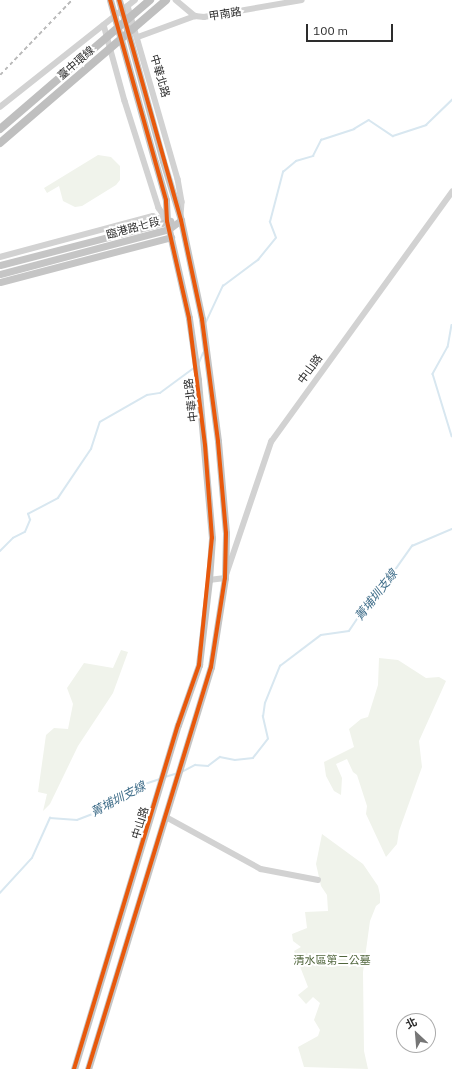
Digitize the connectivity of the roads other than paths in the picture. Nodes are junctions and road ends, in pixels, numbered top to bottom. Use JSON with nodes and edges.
{"nodes":[{"id":1,"x":110,"y":0,"type":"edge"},
{"id":2,"x":119,"y":0,"type":"edge"},
{"id":3,"x":135,"y":0,"type":"edge"},
{"id":4,"x":150,"y":0,"type":"edge"},
{"id":5,"x":166,"y":0,"type":"edge"},
{"id":6,"x":176,"y":0,"type":"edge"},
{"id":7,"x":302,"y":0,"type":"edge"},
{"id":8,"x":128,"y":6,"type":"junction"},
{"id":9,"x":195,"y":16,"type":"junction"},
{"id":10,"x":104,"y":25,"type":"junction"},
{"id":11,"x":138,"y":37,"type":"junction"},
{"id":12,"x":0,"y":107,"type":"edge"},
{"id":13,"x":0,"y":129,"type":"edge"},
{"id":14,"x":0,"y":144,"type":"edge"},
{"id":15,"x":452,"y":192,"type":"edge"},
{"id":16,"x":181,"y":220,"type":"junction"},
{"id":17,"x":167,"y":221,"type":"junction"},
{"id":18,"x":169,"y":230,"type":"junction"},
{"id":19,"x":171,"y":238,"type":"junction"},
{"id":20,"x":0,"y":257,"type":"edge"},
{"id":21,"x":0,"y":265,"type":"edge"},
{"id":22,"x":0,"y":274,"type":"edge"},
{"id":23,"x":0,"y":282,"type":"edge"},
{"id":24,"x":225,"y":578,"type":"junction"},
{"id":25,"x":209,"y":580,"type":"junction"},
{"id":26,"x":166,"y":817,"type":"junction"},
{"id":27,"x":318,"y":880,"type":"dead end"},
{"id":28,"x":74,"y":1069,"type":"edge"},
{"id":29,"x":88,"y":1069,"type":"edge"}],
"edges":[{"from":1,"to":17,"type":"main road","bridge":true},
{"from":2,"to":16,"type":"main road","bridge":true},
{"from":3,"to":8,"type":"street"},
{"from":4,"to":13,"type":"highway","name":"臺中環線","bridge":true},
{"from":5,"to":14,"type":"highway","name":"臺中環線","bridge":true},
{"from":6,"to":9,"type":"street","name":"甲南路"},
{"from":7,"to":9,"type":"street","name":"甲南路"},
{"from":8,"to":10,"type":"street"},
{"from":8,"to":11,"type":"street","name":"中華北路"},
{"from":9,"to":11,"type":"street"},
{"from":10,"to":12,"type":"street"},
{"from":10,"to":17,"type":"street","name":"中華北路"},
{"from":11,"to":16,"type":"street","name":"中華北路"},
{"from":15,"to":24,"type":"street","name":"中山路"},
{"from":16,"to":17,"type":"main road","name":"臨港路七段"},
{"from":16,"to":18,"type":"main road","name":"臨港路七段"},
{"from":16,"to":24,"type":"main road","name":"中華北路"},
{"from":17,"to":18,"type":"main road","name":"中華北路"},
{"from":17,"to":20,"type":"street"},
{"from":17,"to":21,"type":"main road","name":"臨港路七段"},
{"from":18,"to":19,"type":"main road","name":"中華北路"},
{"from":18,"to":22,"type":"main road","name":"臨港路七段"},
{"from":19,"to":23,"type":"main road","name":"臨港路七段"},
{"from":19,"to":25,"type":"main road","name":"中華北路"},
{"from":24,"to":25,"type":"street"},
{"from":24,"to":26,"type":"main road","name":"中山路"},
{"from":25,"to":28,"type":"main road","name":"中山路"},
{"from":26,"to":27,"type":"street"},
{"from":26,"to":29,"type":"main road","name":"中山路"}]}
